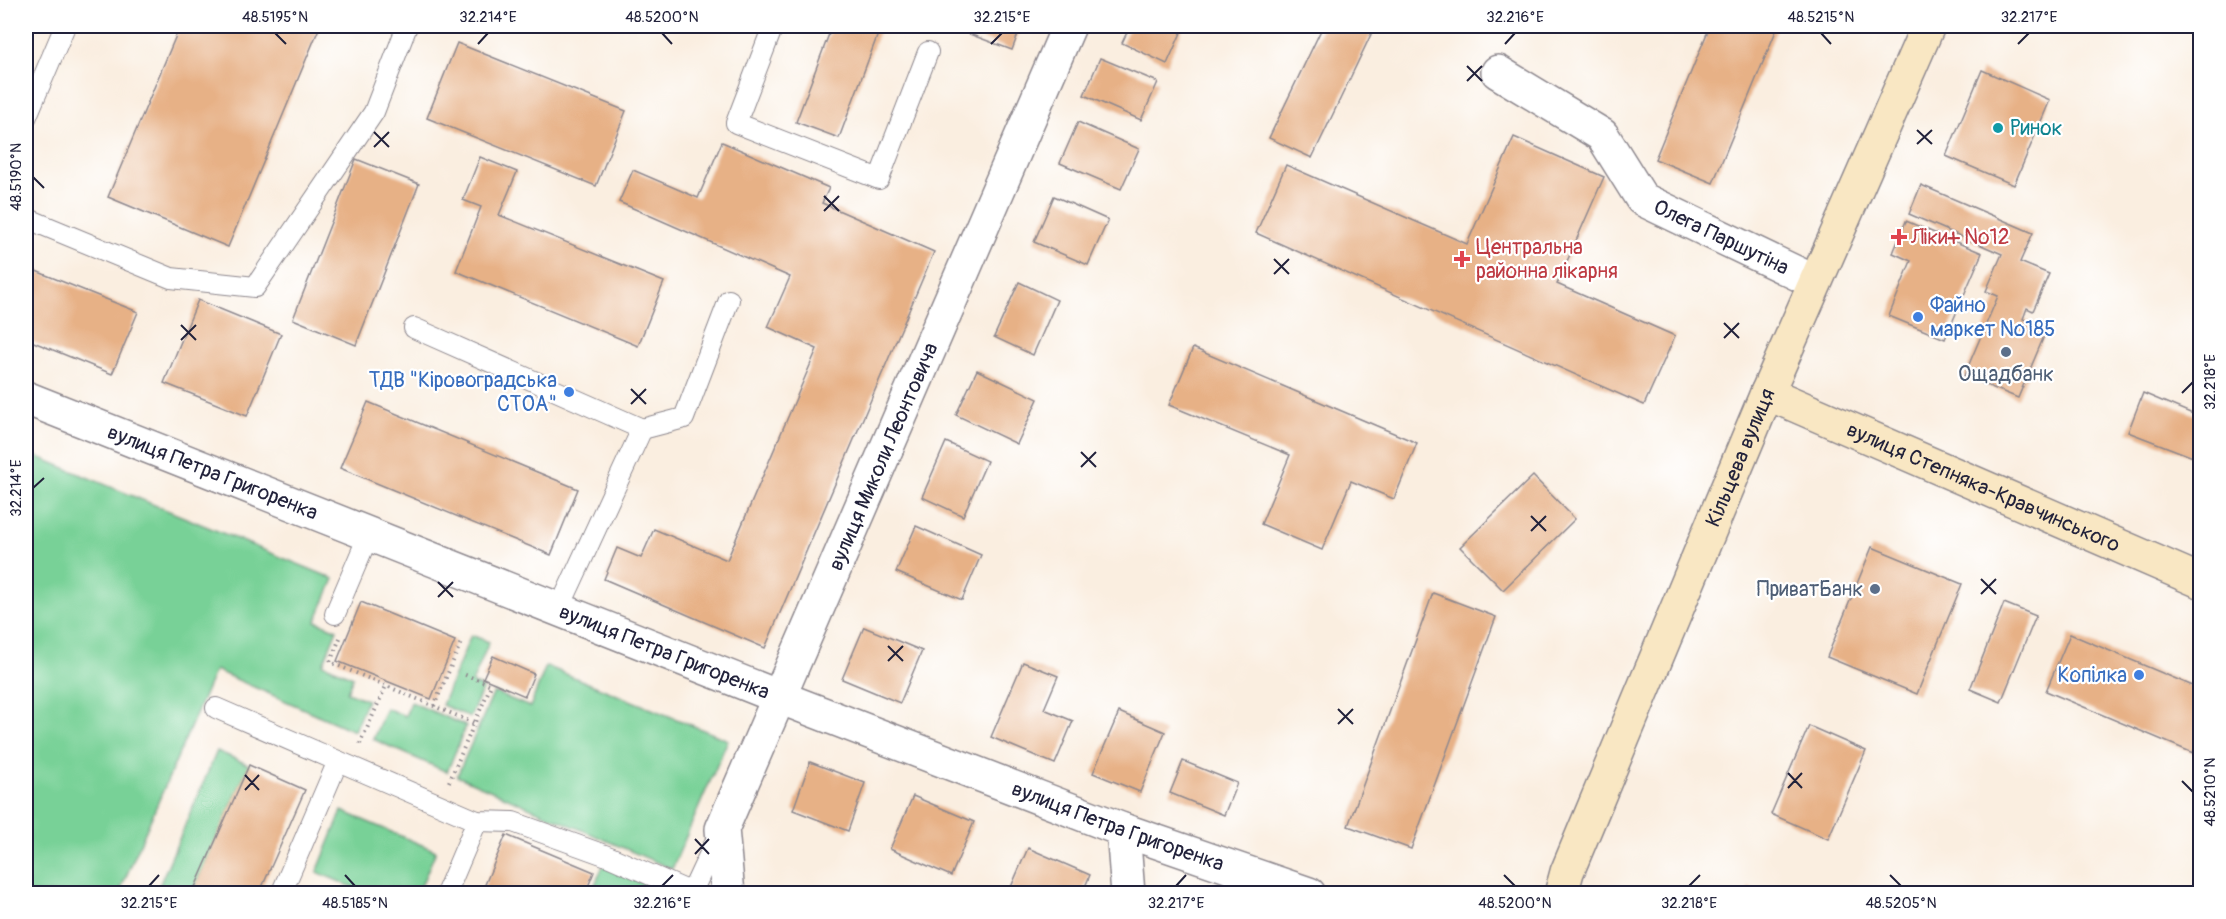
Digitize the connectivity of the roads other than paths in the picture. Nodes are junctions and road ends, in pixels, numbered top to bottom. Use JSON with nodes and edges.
{"nodes":[{"id":1,"x":65,"y":26,"type":"edge"},
{"id":2,"x":407,"y":26,"type":"edge"},
{"id":3,"x":773,"y":26,"type":"edge"},
{"id":4,"x":1069,"y":26,"type":"edge"},
{"id":5,"x":1928,"y":26,"type":"edge"},
{"id":6,"x":928,"y":52,"type":"dead end"},
{"id":7,"x":1498,"y":72,"type":"dead end"},
{"id":8,"x":26,"y":118,"type":"edge"},
{"id":9,"x":26,"y":218,"type":"edge"},
{"id":10,"x":1815,"y":282,"type":"junction"},
{"id":11,"x":729,"y":300,"type":"dead end"},
{"id":12,"x":414,"y":328,"type":"dead end"},
{"id":13,"x":1767,"y":393,"type":"junction"},
{"id":14,"x":26,"y":398,"type":"edge"},
{"id":15,"x":642,"y":429,"type":"junction"},
{"id":16,"x":369,"y":534,"type":"junction"},
{"id":17,"x":2200,"y":581,"type":"edge"},
{"id":18,"x":559,"y":609,"type":"junction"},
{"id":19,"x":339,"y":623,"type":"road end"},
{"id":20,"x":779,"y":697,"type":"junction"},
{"id":21,"x":216,"y":708,"type":"dead end"},
{"id":22,"x":344,"y":764,"type":"junction"},
{"id":23,"x":477,"y":821,"type":"junction"},
{"id":24,"x":722,"y":829,"type":"junction"},
{"id":25,"x":1124,"y":830,"type":"junction"},
{"id":26,"x":691,"y":893,"type":"edge"},
{"id":27,"x":281,"y":894,"type":"edge"},
{"id":28,"x":446,"y":894,"type":"edge"},
{"id":29,"x":728,"y":894,"type":"edge"},
{"id":30,"x":1128,"y":894,"type":"edge"},
{"id":31,"x":1309,"y":894,"type":"edge"},
{"id":32,"x":1561,"y":894,"type":"edge"}],
"edges":[{"from":1,"to":8,"type":"lane"},
{"from":2,"to":9,"type":"lane"},
{"from":3,"to":6,"type":"lane"},
{"from":4,"to":20,"type":"street","name":"вулиця Миколи Леонтовича"},
{"from":5,"to":10,"type":"main road","name":"Кільцева вулиця"},
{"from":7,"to":10,"type":"street","name":"Олега Паршутіна"},
{"from":10,"to":13,"type":"main road","name":"Кільцева вулиця"},
{"from":11,"to":15,"type":"lane"},
{"from":12,"to":15,"type":"lane"},
{"from":13,"to":17,"type":"main road","name":"вулиця Степняка-Кравчинського"},
{"from":13,"to":32,"type":"main road","name":"Кільцева вулиця"},
{"from":14,"to":16,"type":"street","name":"вулиця Петра Григоренка"},
{"from":15,"to":18,"type":"lane"},
{"from":16,"to":18,"type":"street","name":"вулиця Петра Григоренка"},
{"from":16,"to":19,"type":"lane"},
{"from":18,"to":20,"type":"street","name":"вулиця Петра Григоренка"},
{"from":20,"to":24,"type":"street","name":"вулиця Миколи Леонтовича"},
{"from":20,"to":25,"type":"street","name":"вулиця Петра Григоренка"},
{"from":21,"to":22,"type":"lane"},
{"from":22,"to":23,"type":"lane"},
{"from":22,"to":27,"type":"lane"},
{"from":23,"to":26,"type":"lane"},
{"from":23,"to":28,"type":"lane"},
{"from":24,"to":26,"type":"lane"},
{"from":24,"to":29,"type":"street","name":"вулиця Миколи Леонтовича"},
{"from":25,"to":30,"type":"street"},
{"from":25,"to":31,"type":"street","name":"вулиця Петра Григоренка"}]}
